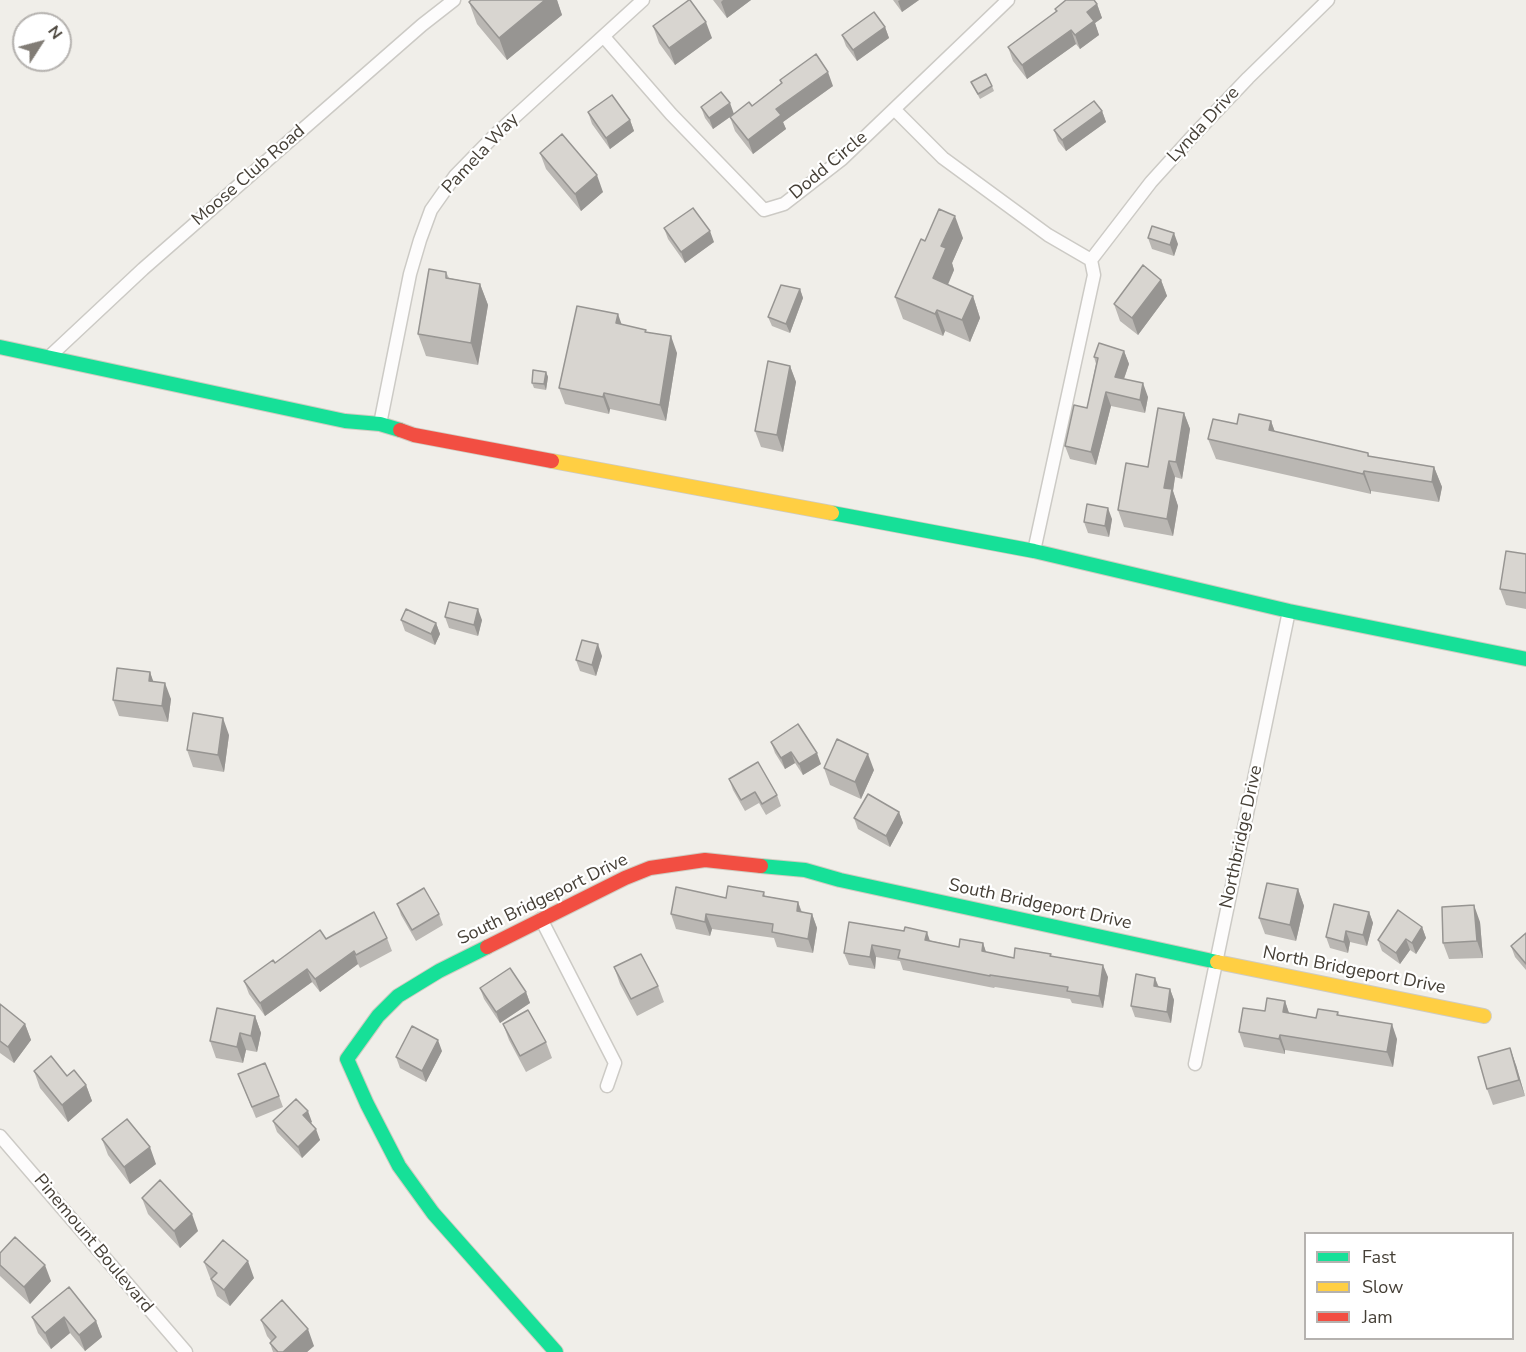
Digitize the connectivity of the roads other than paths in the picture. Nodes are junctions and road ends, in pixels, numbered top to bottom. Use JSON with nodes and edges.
{"nodes":[{"id":1,"x":454,"y":0,"type":"edge"},
{"id":2,"x":643,"y":0,"type":"edge"},
{"id":3,"x":1008,"y":0,"type":"edge"},
{"id":4,"x":1328,"y":0,"type":"edge"},
{"id":5,"x":604,"y":37,"type":"junction"},
{"id":6,"x":895,"y":110,"type":"junction"},
{"id":7,"x":1090,"y":260,"type":"junction"},
{"id":8,"x":1,"y":350,"type":"edge"},
{"id":9,"x":49,"y":357,"type":"junction"},
{"id":10,"x":380,"y":424,"type":"junction"},
{"id":11,"x":1034,"y":551,"type":"junction"},
{"id":12,"x":1289,"y":610,"type":"junction"},
{"id":13,"x":1526,"y":659,"type":"edge"},
{"id":14,"x":541,"y":919,"type":"junction"},
{"id":15,"x":1216,"y":962,"type":"junction"},
{"id":16,"x":1484,"y":1016,"type":"dead end"},
{"id":17,"x":1195,"y":1064,"type":"dead end"},
{"id":18,"x":607,"y":1086,"type":"dead end"},
{"id":19,"x":0,"y":1136,"type":"edge"},
{"id":20,"x":186,"y":1352,"type":"edge"},
{"id":21,"x":556,"y":1352,"type":"edge"}],
"edges":[{"from":1,"to":9,"type":"street","name":"Moose Club Road"},
{"from":2,"to":5,"type":"street","name":"Pamela Way"},
{"from":3,"to":6,"type":"street","name":"Dodd Circle"},
{"from":4,"to":7,"type":"street","name":"Lynda Drive"},
{"from":5,"to":6,"type":"street","name":"Dodd Circle"},
{"from":5,"to":10,"type":"street","name":"Pamela Way"},
{"from":6,"to":7,"type":"street"},
{"from":7,"to":11,"type":"street"},
{"from":8,"to":9,"type":"main road"},
{"from":9,"to":10,"type":"main road"},
{"from":10,"to":11,"type":"main road"},
{"from":11,"to":12,"type":"main road"},
{"from":12,"to":13,"type":"main road"},
{"from":12,"to":15,"type":"street","name":"Northbridge Drive"},
{"from":14,"to":15,"type":"main road","name":"South Bridgeport Drive"},
{"from":14,"to":18,"type":"street"},
{"from":14,"to":21,"type":"main road","name":"South Bridgeport Drive"},
{"from":15,"to":16,"type":"main road","name":"North Bridgeport Drive"},
{"from":15,"to":17,"type":"street","name":"Northbridge Drive"},
{"from":19,"to":20,"type":"street","name":"Pinemount Boulevard"}]}
